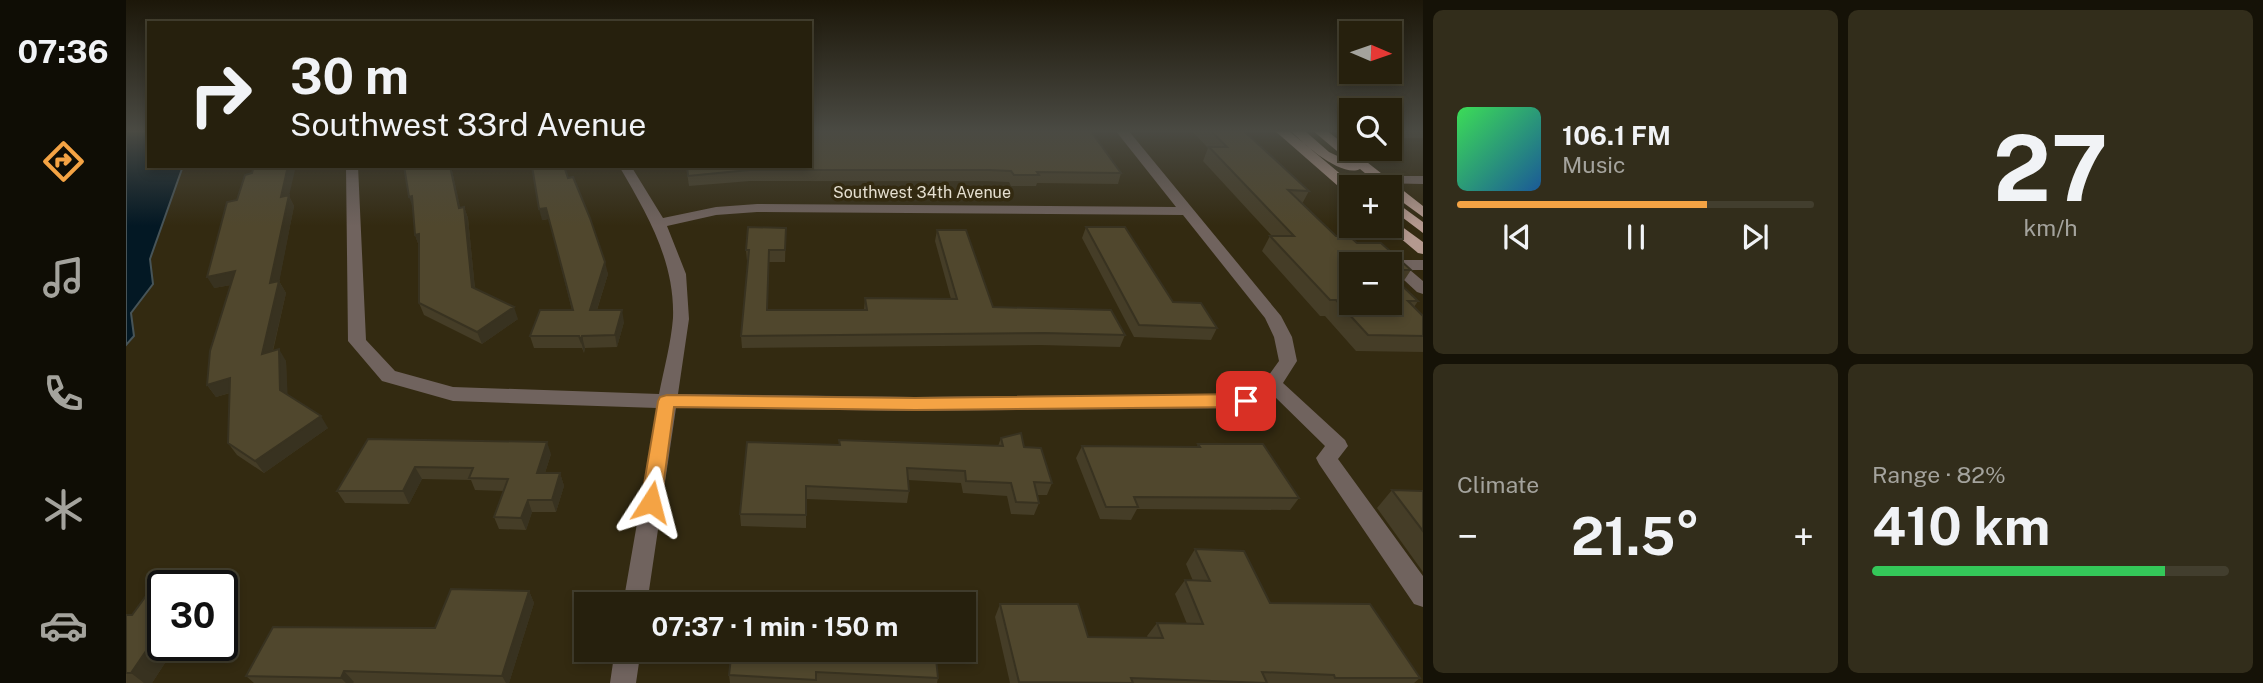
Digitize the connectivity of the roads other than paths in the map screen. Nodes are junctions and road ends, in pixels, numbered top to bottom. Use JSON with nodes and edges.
{"nodes":[{"id":1,"x":1147,"y":162,"type":"edge"},
{"id":2,"x":1319,"y":162,"type":"edge"},
{"id":3,"x":1340,"y":162,"type":"edge"},
{"id":4,"x":1358,"y":162,"type":"edge"},
{"id":5,"x":352,"y":168,"type":"edge"},
{"id":6,"x":626,"y":168,"type":"edge"},
{"id":7,"x":1370,"y":175,"type":"edge"},
{"id":8,"x":1375,"y":175,"type":"edge"},
{"id":9,"x":1339,"y":178,"type":"edge"},
{"id":10,"x":1402,"y":180,"type":"edge"},
{"id":11,"x":1423,"y":180,"type":"edge"},
{"id":12,"x":1402,"y":196,"type":"edge"},
{"id":13,"x":1186,"y":211,"type":"junction"},
{"id":14,"x":1402,"y":212,"type":"edge"},
{"id":15,"x":1423,"y":213,"type":"edge"},
{"id":16,"x":659,"y":223,"type":"junction"},
{"id":17,"x":1423,"y":229,"type":"edge"},
{"id":18,"x":1402,"y":232,"type":"edge"},
{"id":19,"x":1423,"y":250,"type":"edge"},
{"id":20,"x":1423,"y":265,"type":"edge"},
{"id":21,"x":1423,"y":289,"type":"edge"},
{"id":22,"x":1273,"y":384,"type":"junction"},
{"id":23,"x":667,"y":401,"type":"junction"},
{"id":24,"x":637,"y":592,"type":"edge"},
{"id":25,"x":1423,"y":596,"type":"edge"},
{"id":26,"x":626,"y":662,"type":"edge"},
{"id":27,"x":623,"y":683,"type":"edge"}],
"edges":[{"from":1,"to":13,"type":"street"},
{"from":2,"to":9,"type":"main road"},
{"from":3,"to":7,"type":"main road"},
{"from":4,"to":8,"type":"main road"},
{"from":5,"to":23,"type":"street"},
{"from":6,"to":16,"type":"street"},
{"from":10,"to":11,"type":"street"},
{"from":12,"to":15,"type":"main road"},
{"from":13,"to":16,"type":"street","name":"Southwest 34th Avenue"},
{"from":13,"to":22,"type":"street"},
{"from":14,"to":17,"type":"main road"},
{"from":16,"to":23,"type":"street"},
{"from":18,"to":19,"type":"main road"},
{"from":20,"to":21,"type":"street"},
{"from":22,"to":23,"type":"street"},
{"from":22,"to":25,"type":"street"},
{"from":23,"to":24,"type":"street"},
{"from":26,"to":27,"type":"street"}]}
